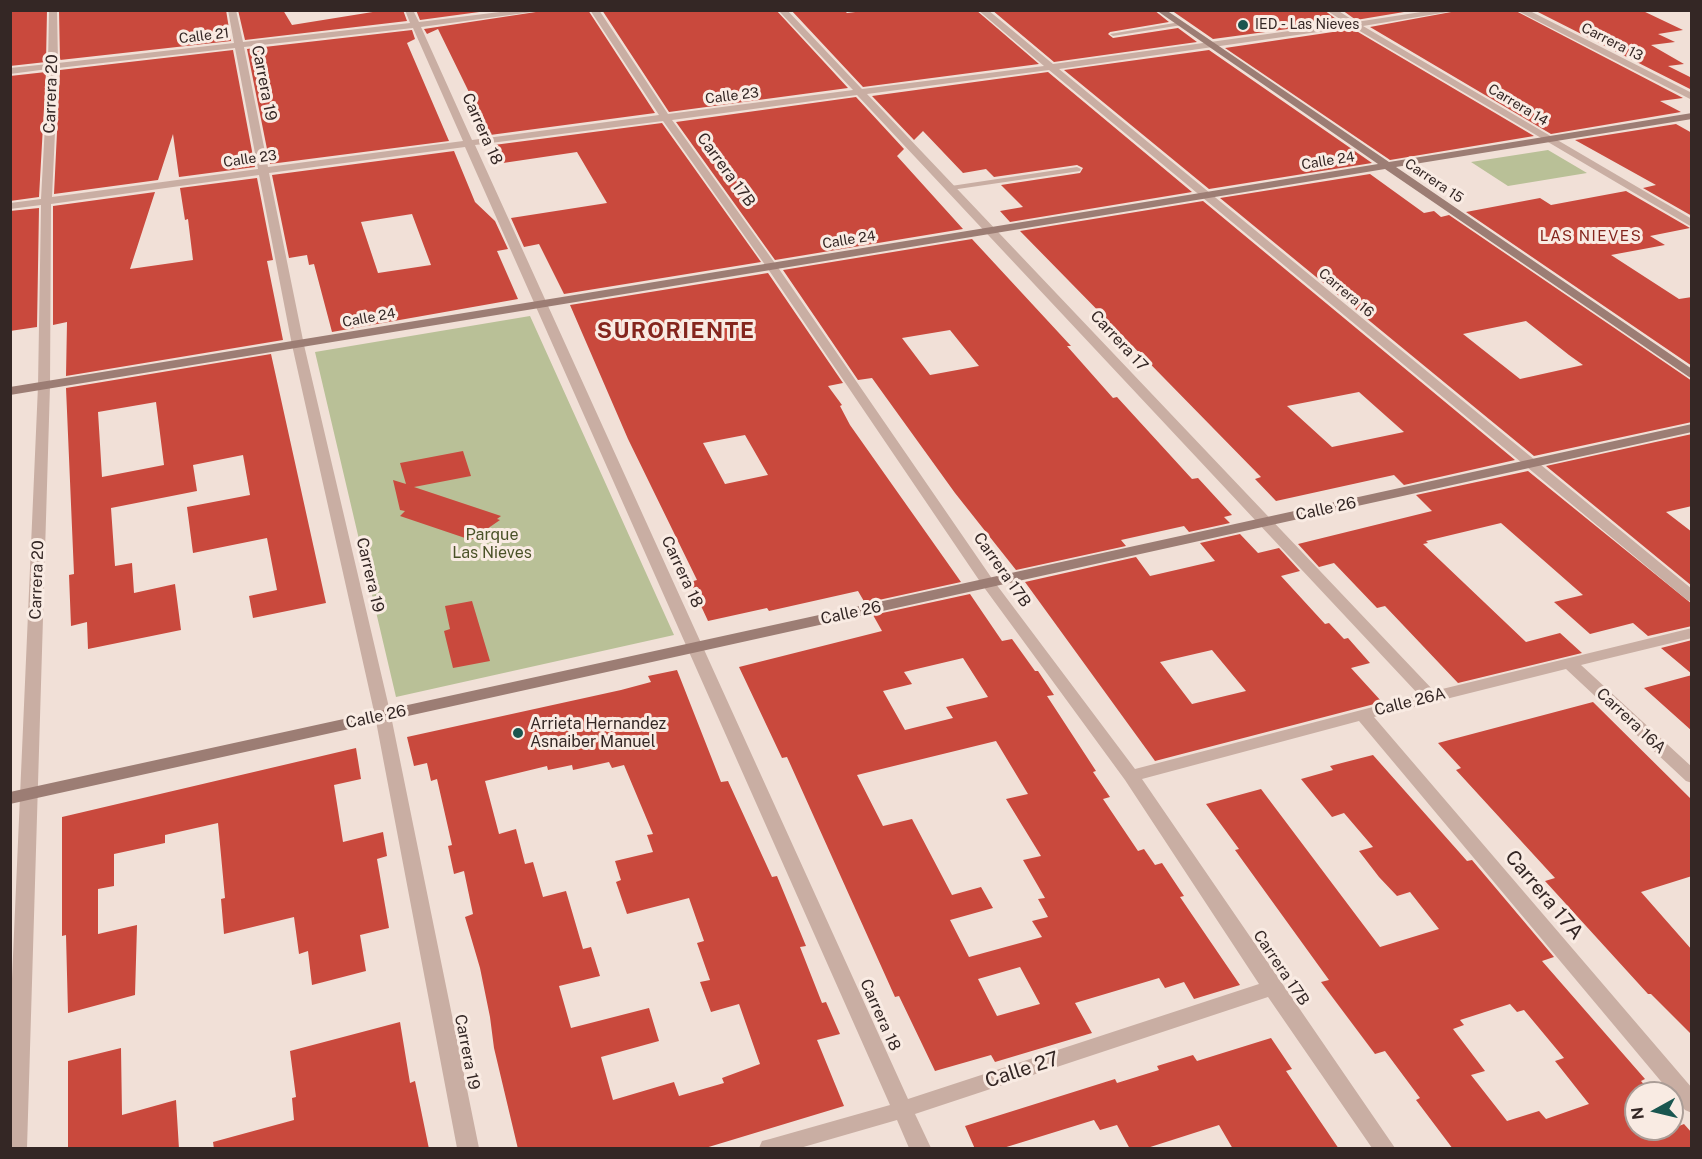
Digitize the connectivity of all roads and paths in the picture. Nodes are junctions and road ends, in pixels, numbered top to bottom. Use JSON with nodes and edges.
{"nodes":[{"id":1,"x":53,"y":10,"type":"edge"},
{"id":2,"x":231,"y":10,"type":"edge"},
{"id":3,"x":409,"y":10,"type":"edge"},
{"id":4,"x":543,"y":10,"type":"edge"},
{"id":5,"x":594,"y":10,"type":"edge"},
{"id":6,"x":782,"y":10,"type":"edge"},
{"id":7,"x":982,"y":10,"type":"edge"},
{"id":8,"x":1160,"y":10,"type":"edge"},
{"id":9,"x":1330,"y":10,"type":"edge"},
{"id":10,"x":1456,"y":10,"type":"edge"},
{"id":11,"x":1520,"y":10,"type":"edge"},
{"id":12,"x":1180,"y":24,"type":"junction"},
{"id":13,"x":1354,"y":24,"type":"junction"},
{"id":14,"x":416,"y":26,"type":"junction"},
{"id":15,"x":1113,"y":34,"type":"dead end"},
{"id":16,"x":239,"y":45,"type":"junction"},
{"id":17,"x":1211,"y":45,"type":"junction"},
{"id":18,"x":53,"y":67,"type":"junction"},
{"id":19,"x":1054,"y":67,"type":"junction"},
{"id":20,"x":10,"y":71,"type":"edge"},
{"id":21,"x":861,"y":92,"type":"junction"},
{"id":22,"x":1692,"y":97,"type":"edge"},
{"id":23,"x":1692,"y":116,"type":"edge"},
{"id":24,"x":666,"y":118,"type":"junction"},
{"id":25,"x":1549,"y":140,"type":"junction"},
{"id":26,"x":469,"y":143,"type":"junction"},
{"id":27,"x":1388,"y":167,"type":"junction"},
{"id":28,"x":1077,"y":170,"type":"dead end"},
{"id":29,"x":262,"y":171,"type":"junction"},
{"id":30,"x":951,"y":188,"type":"junction"},
{"id":31,"x":1205,"y":195,"type":"junction"},
{"id":32,"x":46,"y":202,"type":"junction"},
{"id":33,"x":10,"y":206,"type":"edge"},
{"id":34,"x":1692,"y":224,"type":"edge"},
{"id":35,"x":993,"y":231,"type":"junction"},
{"id":36,"x":773,"y":268,"type":"junction"},
{"id":37,"x":539,"y":304,"type":"junction"},
{"id":38,"x":298,"y":345,"type":"junction"},
{"id":39,"x":1692,"y":375,"type":"edge"},
{"id":40,"x":44,"y":386,"type":"junction"},
{"id":41,"x":10,"y":391,"type":"edge"},
{"id":42,"x":1692,"y":428,"type":"edge"},
{"id":43,"x":1530,"y":464,"type":"junction"},
{"id":44,"x":1267,"y":522,"type":"junction"},
{"id":45,"x":988,"y":583,"type":"junction"},
{"id":46,"x":1692,"y":597,"type":"edge"},
{"id":47,"x":1692,"y":633,"type":"edge"},
{"id":48,"x":697,"y":647,"type":"junction"},
{"id":49,"x":1570,"y":664,"type":"junction"},
{"id":50,"x":1431,"y":697,"type":"junction"},
{"id":51,"x":1362,"y":714,"type":"junction"},
{"id":52,"x":383,"y":716,"type":"junction"},
{"id":53,"x":1131,"y":776,"type":"junction"},
{"id":54,"x":1692,"y":777,"type":"edge"},
{"id":55,"x":20,"y":796,"type":"edge"},
{"id":56,"x":1272,"y":988,"type":"junction"},
{"id":57,"x":1692,"y":1104,"type":"edge"},
{"id":58,"x":902,"y":1110,"type":"junction"},
{"id":59,"x":16,"y":1149,"type":"edge"},
{"id":60,"x":468,"y":1149,"type":"edge"},
{"id":61,"x":770,"y":1149,"type":"edge"},
{"id":62,"x":920,"y":1149,"type":"edge"},
{"id":63,"x":1384,"y":1149,"type":"edge"}],
"edges":[{"from":1,"to":18,"type":"street","name":"Carrera 20"},
{"from":2,"to":16,"type":"street","name":"Carrera 19"},
{"from":3,"to":14,"type":"street","name":"Carrera 18"},
{"from":4,"to":14,"type":"street","name":"Calle 21"},
{"from":5,"to":24,"type":"street","name":"Carrera 17B"},
{"from":6,"to":21,"type":"street","name":"Carrera 17"},
{"from":7,"to":19,"type":"street","name":"Carrera 16"},
{"from":8,"to":12,"type":"street","name":"Carrera 15"},
{"from":9,"to":13,"type":"street","name":"Carrera 14"},
{"from":10,"to":13,"type":"street","name":"Calle 23"},
{"from":11,"to":22,"type":"street","name":"Carrera 13"},
{"from":12,"to":15,"type":"lane"},
{"from":12,"to":17,"type":"street","name":"Carrera 15"},
{"from":13,"to":17,"type":"street","name":"Calle 23"},
{"from":13,"to":25,"type":"street","name":"Carrera 14"},
{"from":14,"to":16,"type":"street","name":"Calle 21"},
{"from":14,"to":26,"type":"street","name":"Carrera 18"},
{"from":16,"to":18,"type":"street","name":"Calle 21"},
{"from":16,"to":29,"type":"street","name":"Carrera 19"},
{"from":17,"to":19,"type":"street","name":"Calle 23"},
{"from":17,"to":27,"type":"street","name":"Carrera 15"},
{"from":18,"to":20,"type":"street","name":"Calle 21"},
{"from":18,"to":32,"type":"street","name":"Carrera 20"},
{"from":19,"to":21,"type":"street","name":"Calle 23"},
{"from":19,"to":31,"type":"street","name":"Carrera 16"},
{"from":21,"to":24,"type":"street","name":"Calle 23"},
{"from":21,"to":30,"type":"street","name":"Carrera 17"},
{"from":23,"to":25,"type":"street","name":"Calle 24"},
{"from":24,"to":26,"type":"street","name":"Calle 23"},
{"from":24,"to":36,"type":"street","name":"Carrera 17B"},
{"from":25,"to":27,"type":"street","name":"Calle 24"},
{"from":25,"to":34,"type":"street","name":"Carrera 14"},
{"from":26,"to":29,"type":"street","name":"Calle 23"},
{"from":26,"to":37,"type":"street","name":"Carrera 18"},
{"from":27,"to":31,"type":"street","name":"Calle 24"},
{"from":27,"to":39,"type":"street","name":"Carrera 15"},
{"from":28,"to":30,"type":"lane"},
{"from":29,"to":32,"type":"street","name":"Calle 23"},
{"from":29,"to":38,"type":"street","name":"Carrera 19"},
{"from":30,"to":35,"type":"street","name":"Carrera 17"},
{"from":31,"to":35,"type":"street","name":"Calle 24"},
{"from":31,"to":43,"type":"street","name":"Carrera 16"},
{"from":32,"to":33,"type":"street","name":"Calle 23"},
{"from":32,"to":40,"type":"street","name":"Carrera 20"},
{"from":35,"to":36,"type":"street","name":"Calle 24"},
{"from":35,"to":44,"type":"street","name":"Carrera 17"},
{"from":36,"to":37,"type":"street","name":"Calle 24"},
{"from":36,"to":45,"type":"street","name":"Carrera 17B"},
{"from":37,"to":38,"type":"street","name":"Calle 24"},
{"from":37,"to":48,"type":"street","name":"Carrera 18"},
{"from":38,"to":40,"type":"street","name":"Calle 24"},
{"from":38,"to":52,"type":"street","name":"Carrera 19"},
{"from":40,"to":41,"type":"street","name":"Calle 24"},
{"from":40,"to":55,"type":"street","name":"Carrera 20"},
{"from":42,"to":43,"type":"street","name":"Calle 26"},
{"from":43,"to":44,"type":"street","name":"Calle 26"},
{"from":43,"to":46,"type":"street","name":"Carrera 16"},
{"from":44,"to":45,"type":"street","name":"Calle 26"},
{"from":44,"to":50,"type":"street","name":"Carrera 17"},
{"from":45,"to":48,"type":"street","name":"Calle 26"},
{"from":45,"to":53,"type":"street","name":"Carrera 17B"},
{"from":47,"to":49,"type":"street","name":"Calle 26A"},
{"from":48,"to":52,"type":"street","name":"Calle 26"},
{"from":48,"to":58,"type":"street","name":"Carrera 18"},
{"from":49,"to":50,"type":"street","name":"Calle 26A"},
{"from":49,"to":54,"type":"street","name":"Carrera 16A"},
{"from":50,"to":51,"type":"street","name":"Calle 26A"},
{"from":51,"to":53,"type":"street","name":"Calle 26A"},
{"from":51,"to":57,"type":"street","name":"Carrera 17A"},
{"from":52,"to":55,"type":"street","name":"Calle 26"},
{"from":52,"to":60,"type":"street","name":"Carrera 19"},
{"from":53,"to":56,"type":"street","name":"Carrera 17B"},
{"from":55,"to":59,"type":"street","name":"Carrera 20"},
{"from":56,"to":58,"type":"street","name":"Calle 27"},
{"from":56,"to":63,"type":"street","name":"Carrera 17B"},
{"from":58,"to":61,"type":"street","name":"Calle 27"},
{"from":58,"to":62,"type":"street","name":"Carrera 18"}]}
